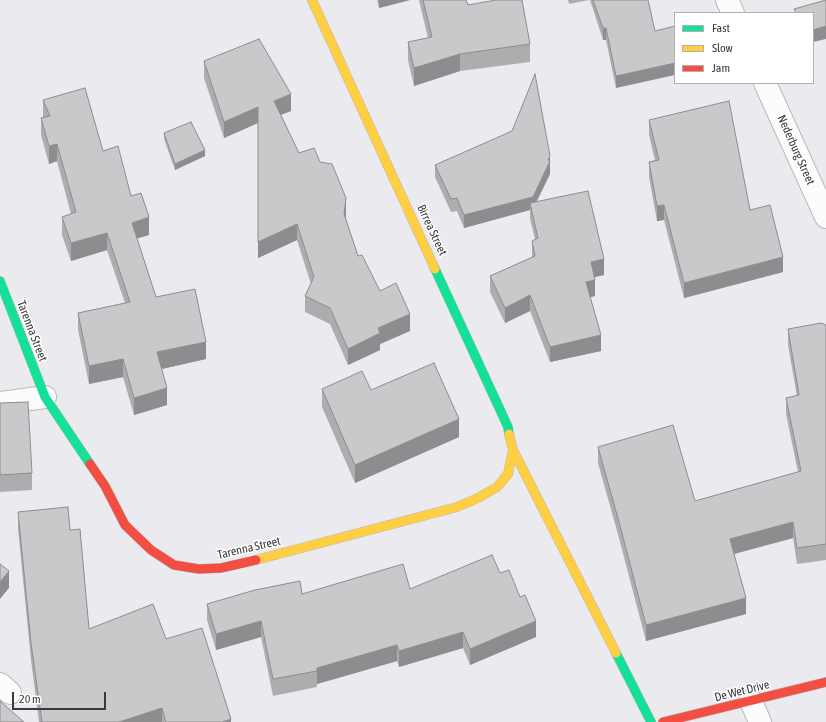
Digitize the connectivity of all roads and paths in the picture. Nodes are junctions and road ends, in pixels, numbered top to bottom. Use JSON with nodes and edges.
{"nodes":[{"id":1,"x":312,"y":0,"type":"edge"},
{"id":2,"x":727,"y":0,"type":"edge"},
{"id":3,"x":733,"y":12,"type":"edge"},
{"id":4,"x":765,"y":84,"type":"edge"},
{"id":5,"x":826,"y":217,"type":"edge"},
{"id":6,"x":0,"y":281,"type":"edge"},
{"id":7,"x":45,"y":397,"type":"junction"},
{"id":8,"x":0,"y":403,"type":"edge"},
{"id":9,"x":512,"y":450,"type":"junction"},
{"id":10,"x":508,"y":474,"type":"joint"},
{"id":11,"x":826,"y":682,"type":"edge"},
{"id":12,"x":752,"y":701,"type":"junction"},
{"id":13,"x":650,"y":722,"type":"edge"},
{"id":14,"x":663,"y":722,"type":"edge"},
{"id":15,"x":760,"y":722,"type":"edge"}],
"edges":[{"from":1,"to":9,"type":"street","name":"Birrea Street"},
{"from":2,"to":3,"type":"street"},
{"from":4,"to":5,"type":"street","name":"Nederburg Street"},
{"from":6,"to":7,"type":"street","name":"Tarenna Street"},
{"from":7,"to":8,"type":"street"},
{"from":7,"to":10,"type":"street","name":"Tarenna Street"},
{"from":9,"to":10,"type":"street","name":"Birrea Street"},
{"from":9,"to":13,"type":"street"},
{"from":11,"to":12,"type":"street","name":"De Wet Drive"},
{"from":12,"to":14,"type":"street","name":"De Wet Drive"},
{"from":12,"to":15,"type":"street"}]}
